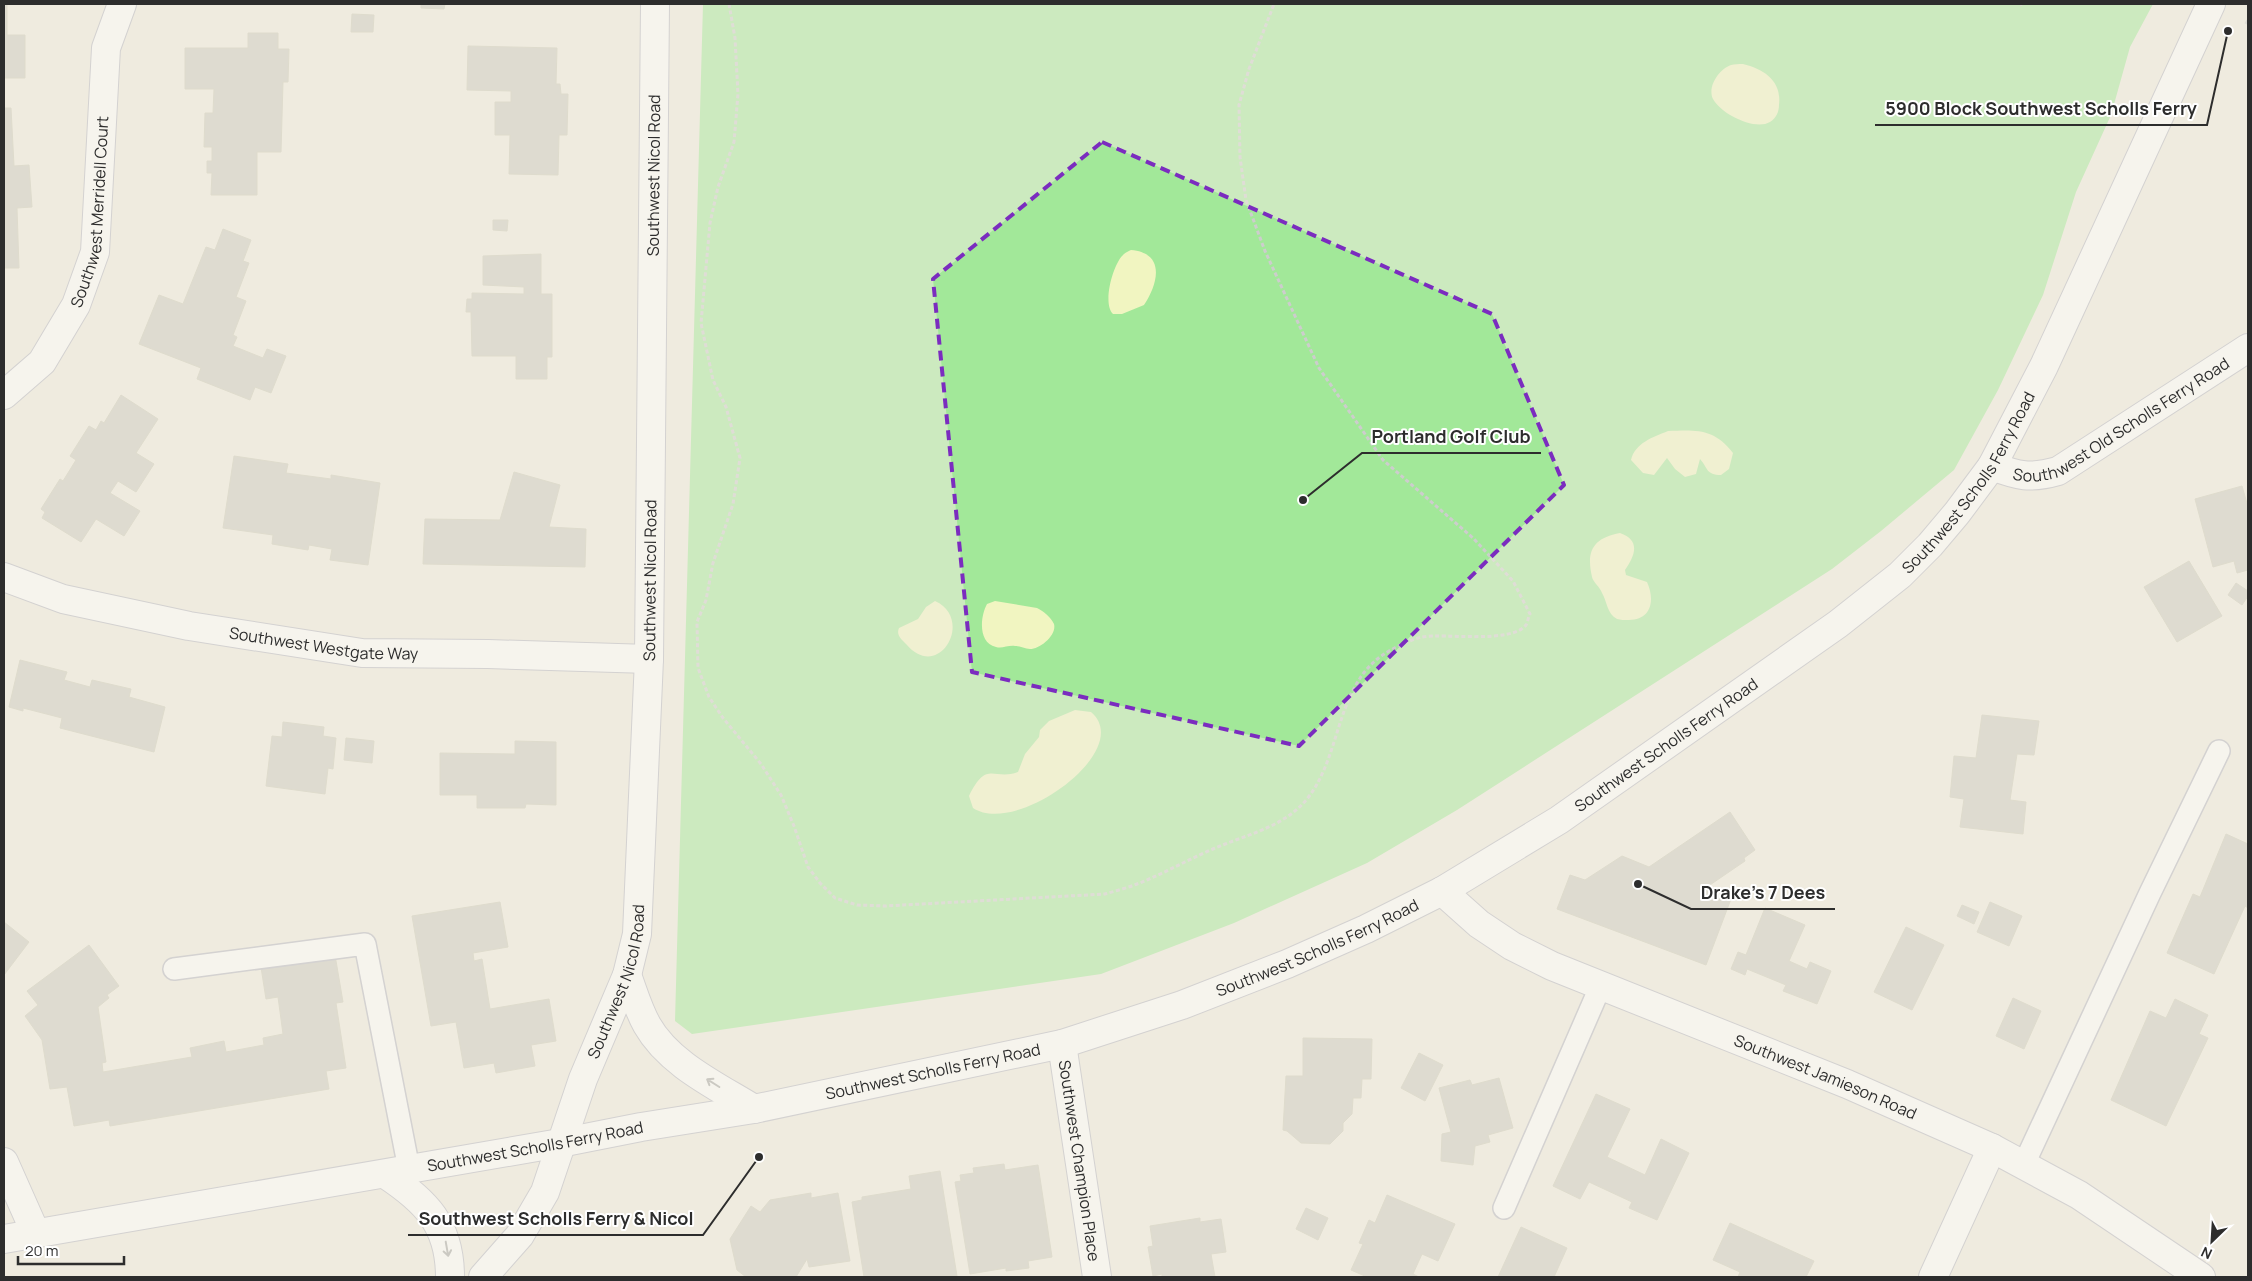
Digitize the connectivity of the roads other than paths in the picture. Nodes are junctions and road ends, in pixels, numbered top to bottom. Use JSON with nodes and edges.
{"nodes":[{"id":1,"x":122,"y":4,"type":"edge"},
{"id":2,"x":655,"y":4,"type":"edge"},
{"id":3,"x":2211,"y":4,"type":"edge"},
{"id":4,"x":2248,"y":348,"type":"edge"},
{"id":5,"x":4,"y":395,"type":"edge"},
{"id":6,"x":1992,"y":466,"type":"junction"},
{"id":7,"x":4,"y":577,"type":"edge"},
{"id":8,"x":649,"y":659,"type":"junction"},
{"id":9,"x":2219,"y":751,"type":"dead end"},
{"id":10,"x":1442,"y":891,"type":"junction"},
{"id":11,"x":174,"y":969,"type":"dead end"},
{"id":12,"x":627,"y":975,"type":"junction"},
{"id":13,"x":1601,"y":985,"type":"junction"},
{"id":14,"x":1062,"y":1044,"type":"junction"},
{"id":15,"x":754,"y":1109,"type":"junction"},
{"id":16,"x":560,"y":1143,"type":"junction"},
{"id":17,"x":1992,"y":1148,"type":"junction"},
{"id":18,"x":4,"y":1162,"type":"edge"},
{"id":19,"x":2024,"y":1164,"type":"junction"},
{"id":20,"x":397,"y":1171,"type":"junction"},
{"id":21,"x":1504,"y":1208,"type":"dead end"},
{"id":22,"x":36,"y":1234,"type":"junction"},
{"id":23,"x":4,"y":1239,"type":"edge"},
{"id":24,"x":450,"y":1277,"type":"edge"},
{"id":25,"x":483,"y":1277,"type":"edge"},
{"id":26,"x":1097,"y":1277,"type":"edge"},
{"id":27,"x":1933,"y":1277,"type":"edge"},
{"id":28,"x":2201,"y":1277,"type":"edge"}],
"edges":[{"from":1,"to":5,"type":"street","name":"Southwest Merridell Court"},
{"from":2,"to":8,"type":"street","name":"Southwest Nicol Road"},
{"from":3,"to":6,"type":"street","name":"Southwest Scholls Ferry Road"},
{"from":4,"to":6,"type":"street","name":"Southwest Old Scholls Ferry Road"},
{"from":6,"to":10,"type":"street","name":"Southwest Scholls Ferry Road"},
{"from":7,"to":8,"type":"street","name":"Southwest Westgate Way"},
{"from":8,"to":12,"type":"street","name":"Southwest Nicol Road"},
{"from":9,"to":19,"type":"lane"},
{"from":10,"to":13,"type":"street","name":"Southwest Jamieson Road"},
{"from":10,"to":14,"type":"street","name":"Southwest Scholls Ferry Road"},
{"from":11,"to":20,"type":"lane"},
{"from":15,"to":12,"type":"street","one_way":true},
{"from":12,"to":16,"type":"street","name":"Southwest Nicol Road"},
{"from":13,"to":17,"type":"street","name":"Southwest Jamieson Road"},
{"from":13,"to":21,"type":"lane"},
{"from":14,"to":15,"type":"street","name":"Southwest Scholls Ferry Road"},
{"from":14,"to":26,"type":"street","name":"Southwest Champion Place"},
{"from":15,"to":16,"type":"street","name":"Southwest Scholls Ferry Road"},
{"from":16,"to":20,"type":"street","name":"Southwest Scholls Ferry Road"},
{"from":16,"to":25,"type":"street","name":"Southwest Nicol Road"},
{"from":17,"to":19,"type":"street","name":"Southwest Jamieson Road"},
{"from":17,"to":27,"type":"street"},
{"from":18,"to":22,"type":"street"},
{"from":19,"to":28,"type":"street","name":"Southwest Jamieson Road"},
{"from":20,"to":22,"type":"street","name":"Southwest Scholls Ferry Road"},
{"from":20,"to":24,"type":"street","one_way":true},
{"from":22,"to":23,"type":"street","name":"Southwest Scholls Ferry Road"}]}
